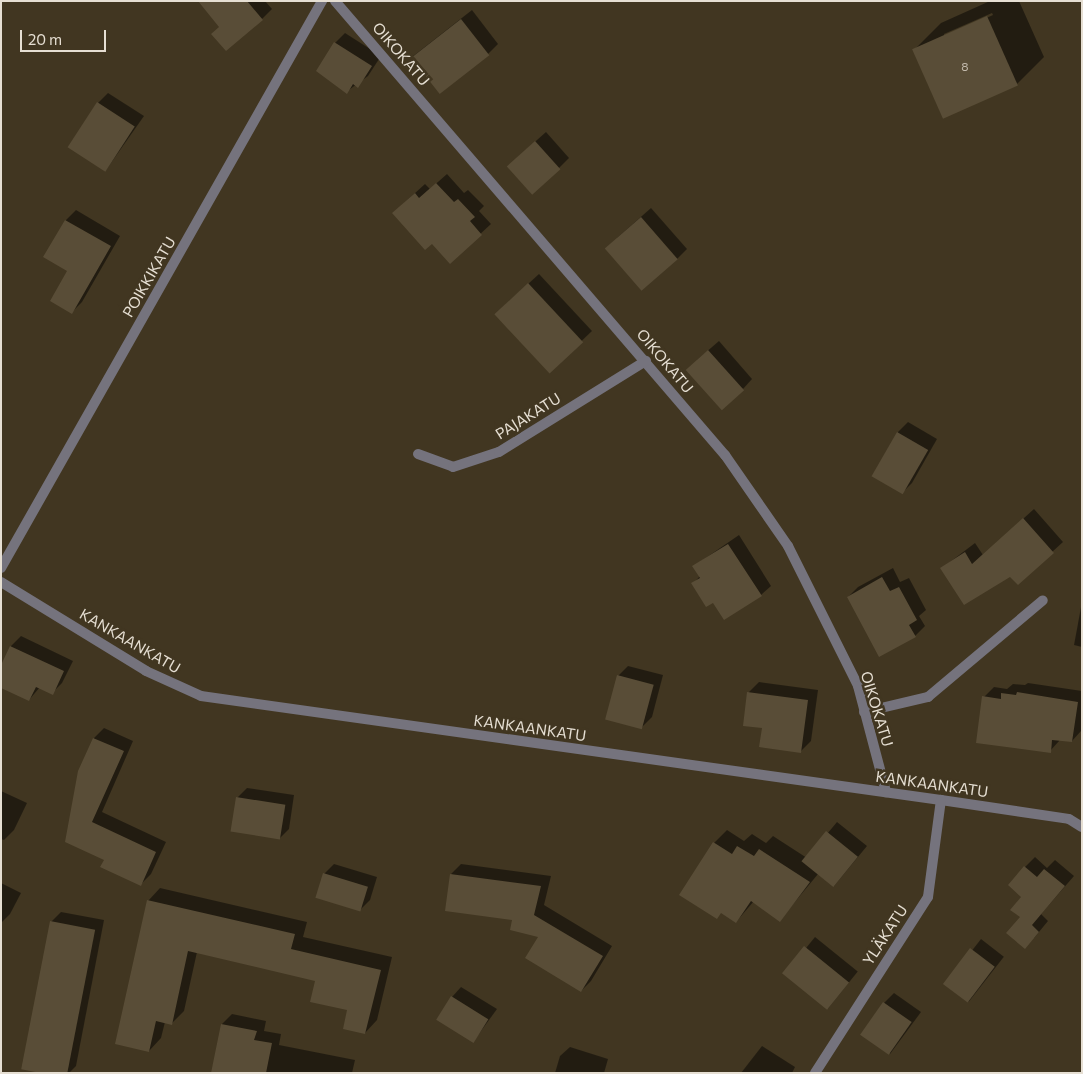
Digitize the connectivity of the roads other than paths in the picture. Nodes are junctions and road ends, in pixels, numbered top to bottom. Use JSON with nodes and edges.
{"nodes":[{"id":1,"x":322,"y":1,"type":"edge"},
{"id":2,"x":336,"y":1,"type":"edge"},
{"id":3,"x":646,"y":361,"type":"junction"},
{"id":4,"x":418,"y":454,"type":"dead end"},
{"id":5,"x":1,"y":568,"type":"edge"},
{"id":6,"x":1,"y":582,"type":"edge"},
{"id":7,"x":1043,"y":600,"type":"dead end"},
{"id":8,"x":864,"y":712,"type":"junction"},
{"id":9,"x":886,"y":792,"type":"junction"},
{"id":10,"x":941,"y":800,"type":"junction"},
{"id":11,"x":1082,"y":827,"type":"edge"},
{"id":12,"x":815,"y":1073,"type":"edge"}],
"edges":[{"from":1,"to":5,"type":"street","name":"POIKKIKATU"},
{"from":2,"to":3,"type":"street","name":"OIKOKATU"},
{"from":3,"to":4,"type":"street","name":"PAJAKATU"},
{"from":3,"to":8,"type":"street","name":"OIKOKATU"},
{"from":6,"to":9,"type":"street","name":"KANKAANKATU"},
{"from":7,"to":8,"type":"street"},
{"from":8,"to":9,"type":"street","name":"OIKOKATU"},
{"from":9,"to":10,"type":"street","name":"KANKAANKATU"},
{"from":10,"to":11,"type":"street","name":"KANKAANKATU"},
{"from":10,"to":12,"type":"street","name":"YLÄKATU"}]}
